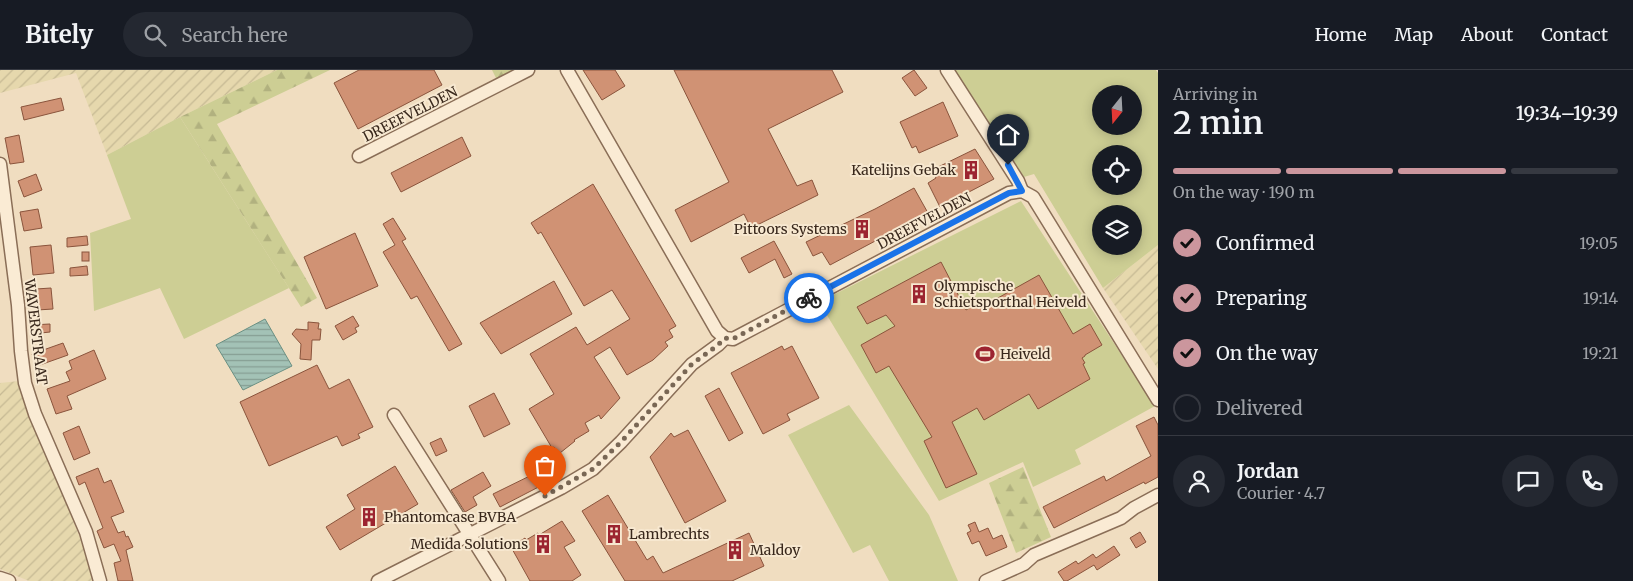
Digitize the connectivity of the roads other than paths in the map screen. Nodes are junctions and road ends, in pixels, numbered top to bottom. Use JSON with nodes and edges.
{"nodes":[{"id":1,"x":528,"y":70,"type":"edge"},
{"id":2,"x":567,"y":70,"type":"edge"},
{"id":3,"x":947,"y":70,"type":"edge"},
{"id":4,"x":358,"y":156,"type":"dead end"},
{"id":5,"x":0,"y":164,"type":"edge"},
{"id":6,"x":1022,"y":191,"type":"junction"},
{"id":7,"x":725,"y":338,"type":"junction"},
{"id":8,"x":1158,"y":400,"type":"edge"},
{"id":9,"x":394,"y":415,"type":"dead end"},
{"id":10,"x":1158,"y":495,"type":"edge"},
{"id":11,"x":470,"y":534,"type":"junction"},
{"id":12,"x":0,"y":578,"type":"edge"},
{"id":13,"x":10,"y":581,"type":"edge"},
{"id":14,"x":100,"y":581,"type":"edge"},
{"id":15,"x":378,"y":581,"type":"edge"},
{"id":16,"x":498,"y":581,"type":"edge"},
{"id":17,"x":986,"y":581,"type":"edge"}],
"edges":[{"from":1,"to":4,"type":"street","name":"DREEFVELDEN"},
{"from":2,"to":7,"type":"street"},
{"from":3,"to":6,"type":"street"},
{"from":5,"to":14,"type":"street","name":"WAVERSTRAAT"},
{"from":6,"to":7,"type":"street","name":"DREEFVELDEN"},
{"from":6,"to":8,"type":"street"},
{"from":7,"to":11,"type":"street","name":"DREEFVELDEN"},
{"from":9,"to":11,"type":"street"},
{"from":10,"to":17,"type":"street"},
{"from":11,"to":15,"type":"street","name":"DREEFVELDEN"},
{"from":11,"to":16,"type":"street"},
{"from":12,"to":13,"type":"street"}]}
